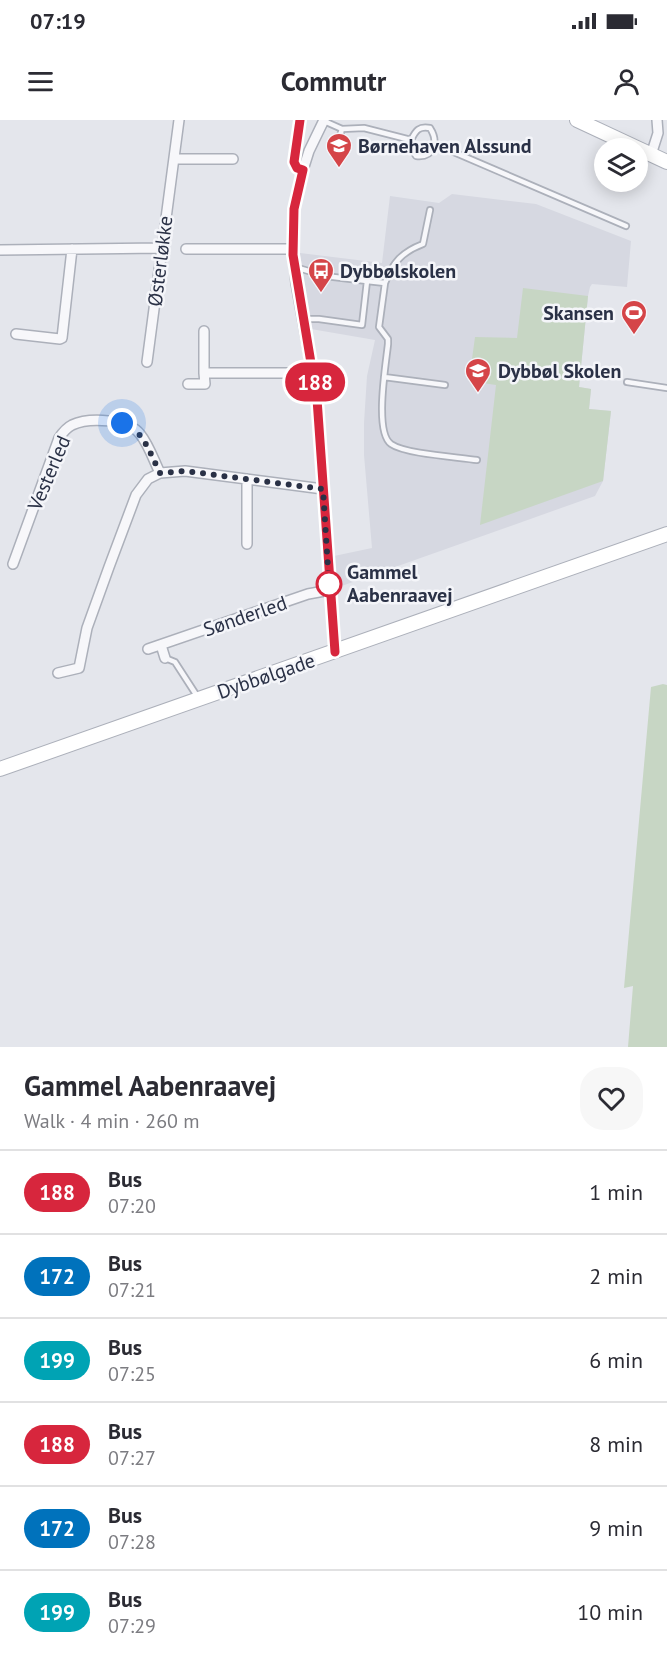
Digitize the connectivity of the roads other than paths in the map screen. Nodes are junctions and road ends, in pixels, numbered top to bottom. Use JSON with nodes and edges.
{"nodes":[{"id":1,"x":179,"y":120,"type":"edge"},
{"id":2,"x":300,"y":120,"type":"edge"},
{"id":3,"x":577,"y":120,"type":"edge"},
{"id":4,"x":657,"y":120,"type":"edge"},
{"id":5,"x":324,"y":121,"type":"edge"},
{"id":6,"x":342,"y":129,"type":"junction"},
{"id":7,"x":411,"y":140,"type":"junction"},
{"id":8,"x":435,"y":144,"type":"junction"},
{"id":9,"x":337,"y":146,"type":"dead end"},
{"id":10,"x":651,"y":155,"type":"junction"},
{"id":11,"x":174,"y":159,"type":"junction"},
{"id":12,"x":233,"y":159,"type":"dead end"},
{"id":13,"x":667,"y":162,"type":"edge"},
{"id":14,"x":303,"y":170,"type":"junction"},
{"id":15,"x":430,"y":210,"type":"dead end"},
{"id":16,"x":626,"y":226,"type":"dead end"},
{"id":17,"x":161,"y":248,"type":"junction"},
{"id":18,"x":72,"y":249,"type":"junction"},
{"id":19,"x":186,"y":249,"type":"dead end"},
{"id":20,"x":293,"y":249,"type":"junction"},
{"id":21,"x":0,"y":250,"type":"edge"},
{"id":22,"x":295,"y":267,"type":"junction"},
{"id":23,"x":368,"y":281,"type":"junction"},
{"id":24,"x":385,"y":283,"type":"junction"},
{"id":25,"x":304,"y":319,"type":"junction"},
{"id":26,"x":204,"y":330,"type":"dead end"},
{"id":27,"x":15,"y":334,"type":"dead end"},
{"id":28,"x":147,"y":362,"type":"dead end"},
{"id":29,"x":204,"y":373,"type":"junction"},
{"id":30,"x":314,"y":373,"type":"junction"},
{"id":31,"x":384,"y":377,"type":"junction"},
{"id":32,"x":627,"y":382,"type":"dead end"},
{"id":33,"x":188,"y":384,"type":"dead end"},
{"id":34,"x":445,"y":385,"type":"dead end"},
{"id":35,"x":667,"y":388,"type":"edge"},
{"id":36,"x":477,"y":460,"type":"dead end"},
{"id":37,"x":160,"y":473,"type":"junction"},
{"id":38,"x":247,"y":479,"type":"junction"},
{"id":39,"x":323,"y":489,"type":"junction"},
{"id":40,"x":667,"y":534,"type":"edge"},
{"id":41,"x":247,"y":544,"type":"dead end"},
{"id":42,"x":14,"y":564,"type":"dead end"},
{"id":43,"x":330,"y":590,"type":"junction"},
{"id":44,"x":161,"y":645,"type":"junction"},
{"id":45,"x":148,"y":649,"type":"dead end"},
{"id":46,"x":335,"y":652,"type":"junction"},
{"id":47,"x":165,"y":658,"type":"joint"},
{"id":48,"x":58,"y":673,"type":"dead end"},
{"id":49,"x":199,"y":699,"type":"junction"},
{"id":50,"x":0,"y":769,"type":"edge"}],
"edges":[{"from":1,"to":11,"type":"street","name":"Østerløkke"},
{"from":2,"to":14,"type":"street"},
{"from":3,"to":10,"type":"street"},
{"from":4,"to":10,"type":"street"},
{"from":5,"to":6,"type":"lane"},
{"from":5,"to":14,"type":"street"},
{"from":6,"to":7,"type":"lane"},
{"from":6,"to":9,"type":"lane"},
{"from":7,"to":8,"type":"lane"},
{"from":7,"to":8,"type":"lane"},
{"from":8,"to":16,"type":"lane"},
{"from":10,"to":13,"type":"street"},
{"from":11,"to":12,"type":"street"},
{"from":11,"to":17,"type":"street","name":"Østerløkke"},
{"from":14,"to":20,"type":"street"},
{"from":15,"to":24,"type":"lane"},
{"from":17,"to":18,"type":"street"},
{"from":17,"to":28,"type":"street","name":"Østerløkke"},
{"from":18,"to":21,"type":"street"},
{"from":18,"to":27,"type":"street"},
{"from":19,"to":20,"type":"street"},
{"from":20,"to":22,"type":"street"},
{"from":22,"to":23,"type":"lane"},
{"from":22,"to":25,"type":"street"},
{"from":23,"to":24,"type":"lane"},
{"from":23,"to":25,"type":"lane"},
{"from":24,"to":31,"type":"lane"},
{"from":25,"to":30,"type":"street"},
{"from":26,"to":29,"type":"street"},
{"from":29,"to":30,"type":"street"},
{"from":29,"to":33,"type":"street"},
{"from":30,"to":39,"type":"street"},
{"from":31,"to":34,"type":"lane"},
{"from":31,"to":36,"type":"lane"},
{"from":32,"to":35,"type":"lane"},
{"from":37,"to":38,"type":"street"},
{"from":37,"to":42,"type":"street","name":"Vesterled"},
{"from":37,"to":48,"type":"street"},
{"from":38,"to":39,"type":"street"},
{"from":38,"to":41,"type":"street"},
{"from":39,"to":43,"type":"street"},
{"from":40,"to":46,"type":"street","name":"Dybbølgade"},
{"from":43,"to":44,"type":"street","name":"Sønderled"},
{"from":43,"to":46,"type":"street"},
{"from":44,"to":45,"type":"street","name":"Sønderled"},
{"from":44,"to":47,"type":"street"},
{"from":46,"to":49,"type":"street","name":"Dybbølgade"},
{"from":47,"to":49,"type":"lane"},
{"from":49,"to":50,"type":"street","name":"Dybbølgade"}]}
